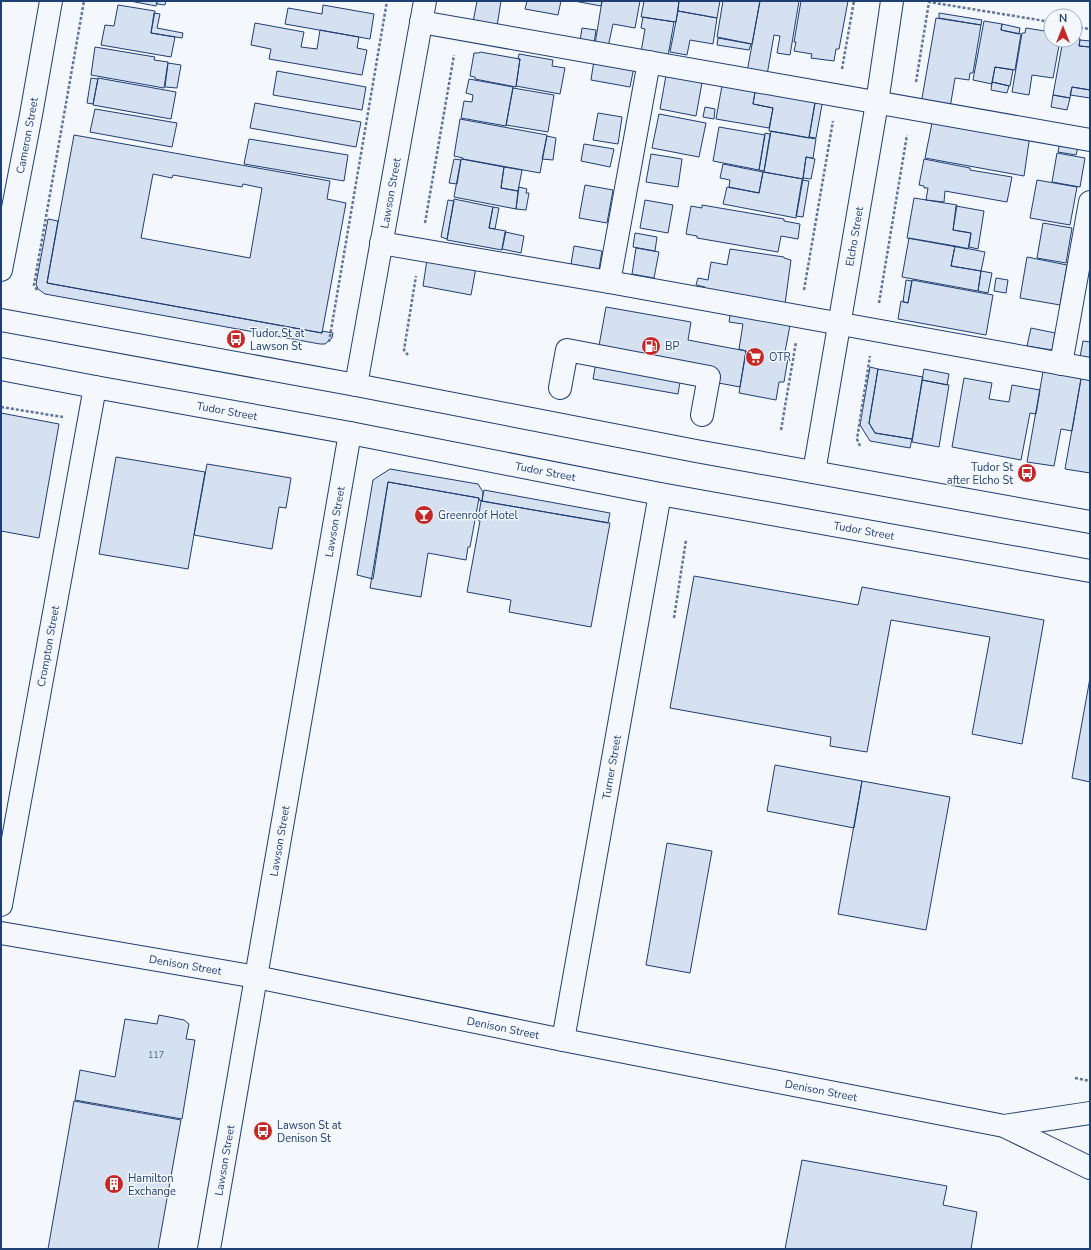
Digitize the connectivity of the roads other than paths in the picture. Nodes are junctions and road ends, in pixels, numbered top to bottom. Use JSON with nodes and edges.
{"nodes":[{"id":1,"x":51,"y":1,"type":"edge"},
{"id":2,"x":892,"y":1,"type":"edge"},
{"id":3,"x":423,"y":11,"type":"edge"},
{"id":4,"x":649,"y":62,"type":"junction"},
{"id":5,"x":877,"y":103,"type":"junction"},
{"id":6,"x":1090,"y":140,"type":"edge"},
{"id":7,"x":1090,"y":202,"type":"edge"},
{"id":8,"x":382,"y":243,"type":"junction"},
{"id":9,"x":1,"y":270,"type":"edge"},
{"id":10,"x":609,"y":282,"type":"junction"},
{"id":11,"x":1,"y":320,"type":"edge"},
{"id":12,"x":840,"y":324,"type":"junction"},
{"id":13,"x":1061,"y":364,"type":"junction"},
{"id":14,"x":1,"y":369,"type":"edge"},
{"id":15,"x":1090,"y":369,"type":"edge"},
{"id":16,"x":356,"y":385,"type":"junction"},
{"id":17,"x":96,"y":387,"type":"junction"},
{"id":18,"x":560,"y":388,"type":"dead end"},
{"id":19,"x":702,"y":415,"type":"dead end"},
{"id":20,"x":350,"y":433,"type":"junction"},
{"id":21,"x":814,"y":472,"type":"junction"},
{"id":22,"x":660,"y":494,"type":"junction"},
{"id":23,"x":1090,"y":522,"type":"edge"},
{"id":24,"x":1090,"y":571,"type":"edge"},
{"id":25,"x":1,"y":905,"type":"edge"},
{"id":26,"x":1,"y":933,"type":"edge"},
{"id":27,"x":256,"y":977,"type":"junction"},
{"id":28,"x":563,"y":1040,"type":"junction"},
{"id":29,"x":1090,"y":1113,"type":"edge"},
{"id":30,"x":1004,"y":1126,"type":"junction"},
{"id":31,"x":1090,"y":1168,"type":"edge"},
{"id":32,"x":209,"y":1249,"type":"edge"}],
"edges":[{"from":1,"to":9,"type":"street","name":"Cameron Street"},
{"from":2,"to":5,"type":"street","name":"Elcho Street"},
{"from":3,"to":4,"type":"street"},
{"from":3,"to":8,"type":"street","name":"Lawson Street"},
{"from":4,"to":5,"type":"street"},
{"from":4,"to":10,"type":"street"},
{"from":5,"to":6,"type":"street"},
{"from":5,"to":12,"type":"street","name":"Elcho Street"},
{"from":7,"to":13,"type":"street"},
{"from":8,"to":10,"type":"street"},
{"from":8,"to":16,"type":"street","name":"Lawson Street"},
{"from":10,"to":12,"type":"street"},
{"from":11,"to":16,"type":"street"},
{"from":12,"to":13,"type":"street"},
{"from":12,"to":21,"type":"street","name":"Elcho Street"},
{"from":13,"to":15,"type":"street"},
{"from":14,"to":17,"type":"street","name":"Tudor Street"},
{"from":16,"to":21,"type":"street"},
{"from":17,"to":20,"type":"street","name":"Tudor Street"},
{"from":17,"to":25,"type":"street","name":"Crompton Street"},
{"from":18,"to":19,"type":"street"},
{"from":20,"to":22,"type":"street","name":"Tudor Street"},
{"from":20,"to":27,"type":"street","name":"Lawson Street"},
{"from":21,"to":23,"type":"street"},
{"from":22,"to":24,"type":"street","name":"Tudor Street"},
{"from":22,"to":28,"type":"street","name":"Turner Street"},
{"from":26,"to":27,"type":"street","name":"Denison Street"},
{"from":27,"to":28,"type":"street","name":"Denison Street"},
{"from":27,"to":32,"type":"street","name":"Lawson Street"},
{"from":28,"to":30,"type":"street","name":"Denison Street"},
{"from":29,"to":30,"type":"street","name":"Denison Street"},
{"from":30,"to":31,"type":"street","name":"Denison Street"}]}
